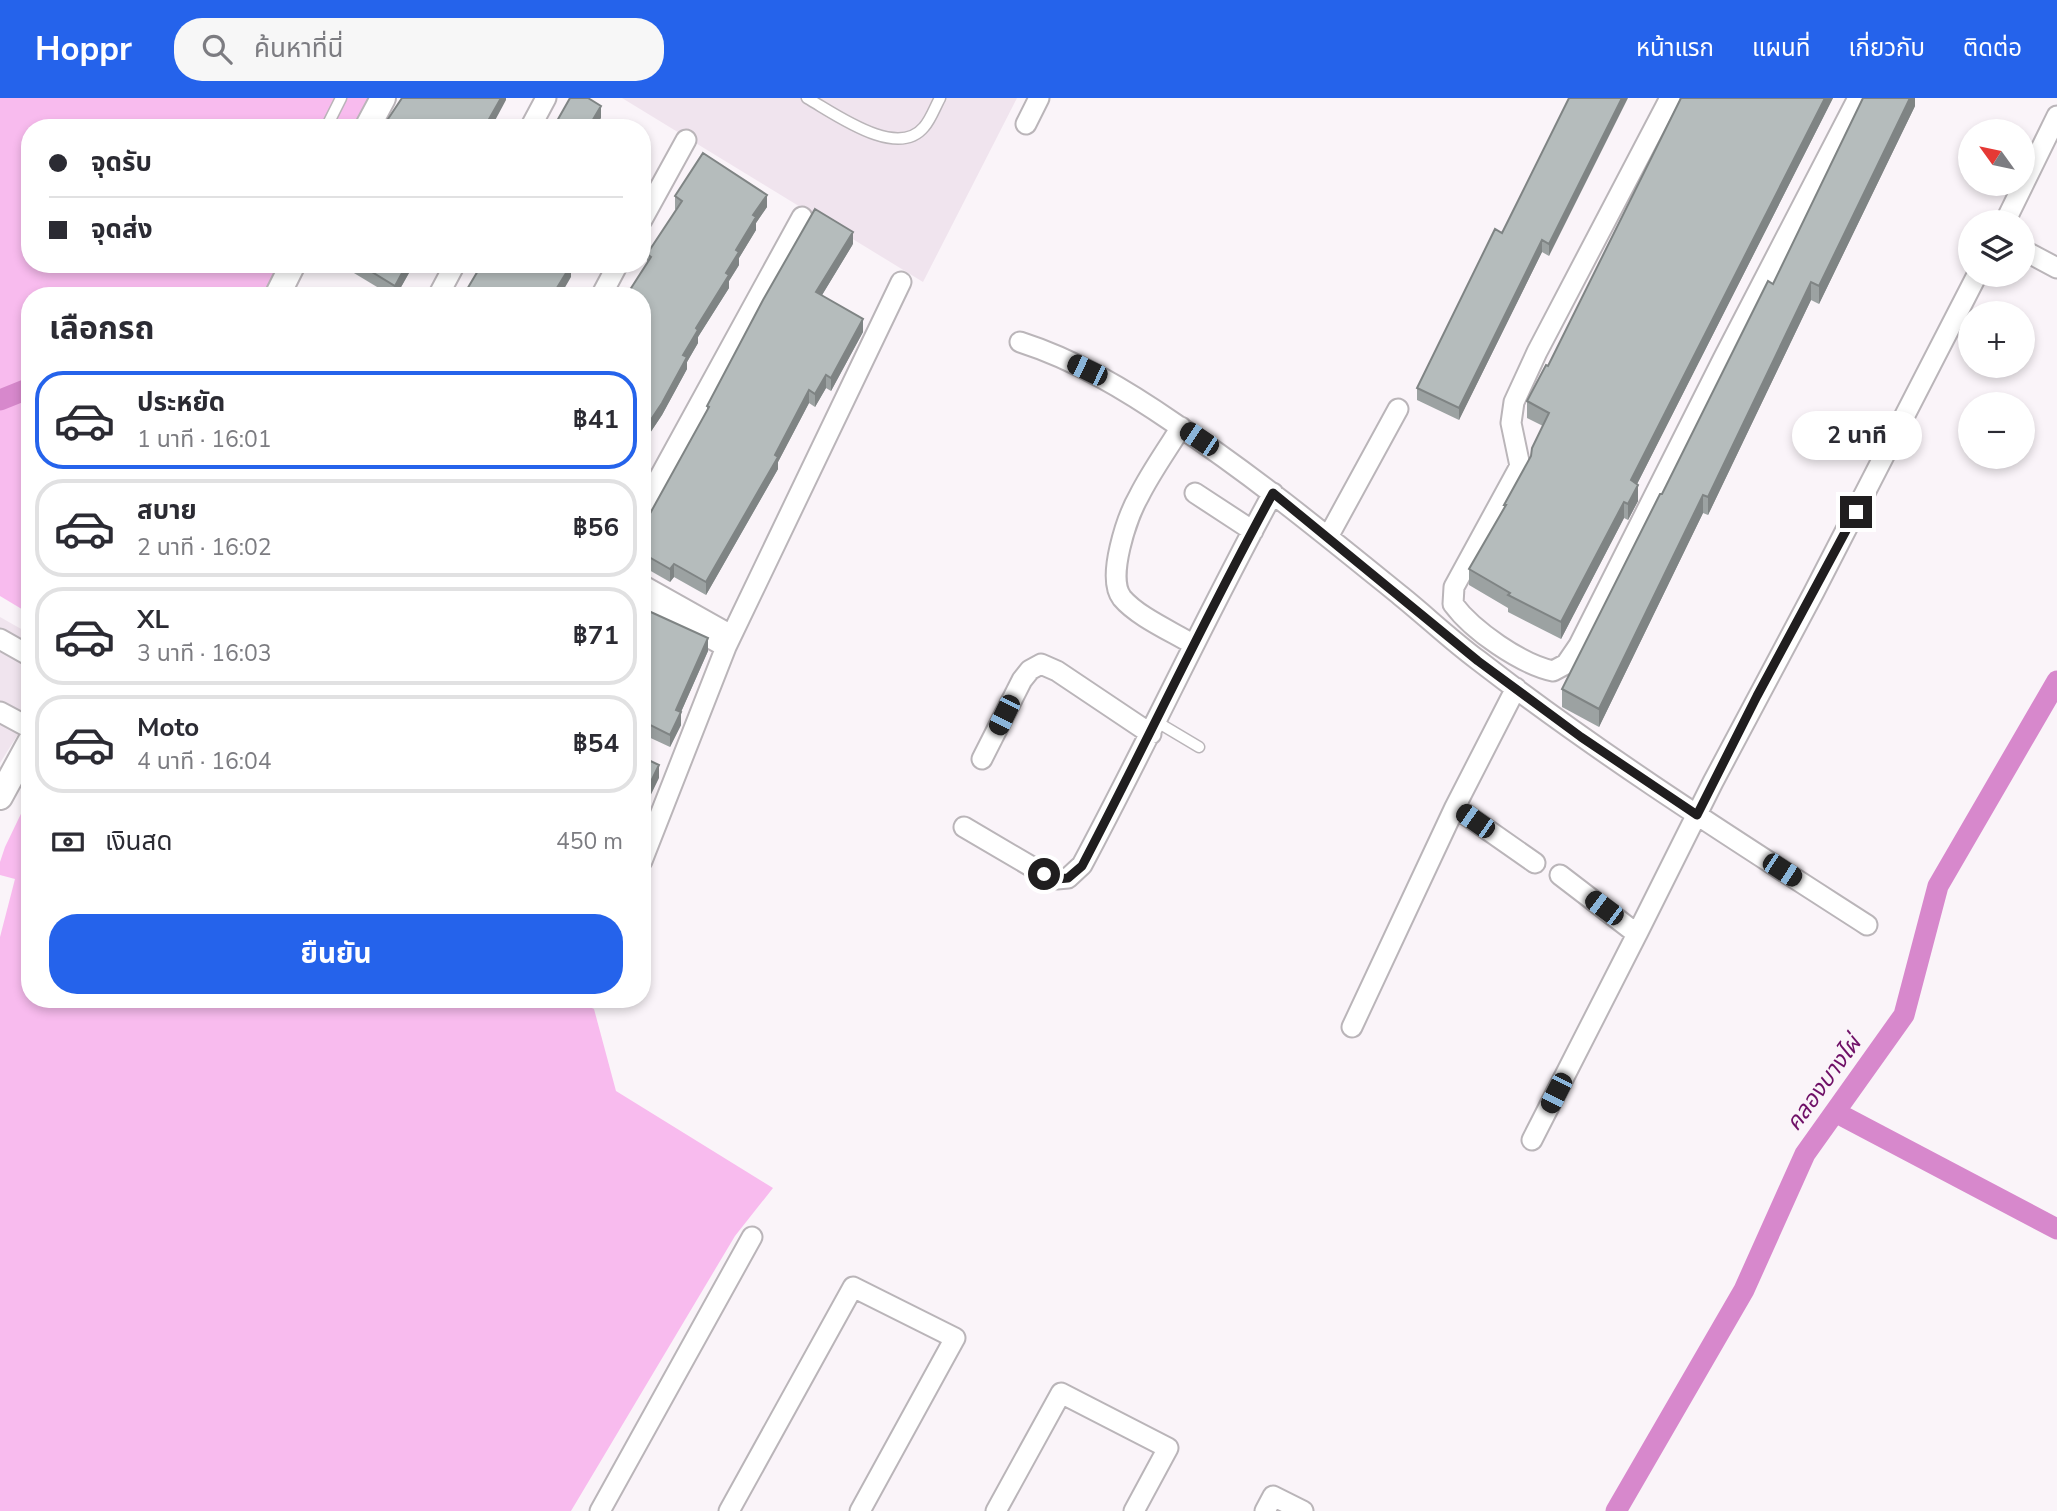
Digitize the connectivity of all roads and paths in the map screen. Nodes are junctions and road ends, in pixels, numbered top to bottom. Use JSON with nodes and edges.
{"nodes":[{"id":1,"x":341,"y":98,"type":"edge"},
{"id":2,"x":383,"y":98,"type":"edge"},
{"id":3,"x":546,"y":98,"type":"edge"},
{"id":4,"x":807,"y":98,"type":"edge"},
{"id":5,"x":940,"y":98,"type":"edge"},
{"id":6,"x":1039,"y":98,"type":"edge"},
{"id":7,"x":1670,"y":98,"type":"edge"},
{"id":8,"x":1858,"y":98,"type":"edge"},
{"id":9,"x":2057,"y":116,"type":"edge"},
{"id":10,"x":330,"y":119,"type":"edge"},
{"id":11,"x":372,"y":119,"type":"edge"},
{"id":12,"x":535,"y":119,"type":"edge"},
{"id":13,"x":1026,"y":124,"type":"dead end"},
{"id":14,"x":686,"y":140,"type":"dead end"},
{"id":15,"x":651,"y":204,"type":"edge"},
{"id":16,"x":2011,"y":210,"type":"edge"},
{"id":17,"x":802,"y":217,"type":"dead end"},
{"id":18,"x":2035,"y":256,"type":"edge"},
{"id":19,"x":2057,"y":268,"type":"edge"},
{"id":20,"x":901,"y":282,"type":"dead end"},
{"id":21,"x":1972,"y":287,"type":"edge"},
{"id":22,"x":1020,"y":342,"type":"dead end"},
{"id":23,"x":1398,"y":409,"type":"dead end"},
{"id":24,"x":1181,"y":427,"type":"junction"},
{"id":25,"x":651,"y":493,"type":"edge"},
{"id":26,"x":1195,"y":493,"type":"dead end"},
{"id":27,"x":1273,"y":493,"type":"junction"},
{"id":28,"x":1253,"y":531,"type":"junction"},
{"id":29,"x":1328,"y":537,"type":"junction"},
{"id":30,"x":651,"y":591,"type":"edge"},
{"id":31,"x":651,"y":605,"type":"edge"},
{"id":32,"x":0,"y":639,"type":"edge"},
{"id":33,"x":729,"y":641,"type":"junction"},
{"id":34,"x":1194,"y":645,"type":"junction"},
{"id":35,"x":21,"y":651,"type":"edge"},
{"id":36,"x":1516,"y":688,"type":"junction"},
{"id":37,"x":0,"y":712,"type":"edge"},
{"id":38,"x":21,"y":723,"type":"edge"},
{"id":39,"x":1154,"y":728,"type":"junction"},
{"id":40,"x":1199,"y":747,"type":"dead end"},
{"id":41,"x":19,"y":756,"type":"edge"},
{"id":42,"x":982,"y":760,"type":"dead end"},
{"id":43,"x":0,"y":797,"type":"edge"},
{"id":44,"x":1455,"y":807,"type":"junction"},
{"id":45,"x":1697,"y":815,"type":"junction"},
{"id":46,"x":964,"y":827,"type":"dead end"},
{"id":47,"x":651,"y":838,"type":"edge"},
{"id":48,"x":1535,"y":863,"type":"dead end"},
{"id":49,"x":1560,"y":875,"type":"dead end"},
{"id":50,"x":1867,"y":925,"type":"dead end"},
{"id":51,"x":1637,"y":934,"type":"junction"},
{"id":52,"x":1352,"y":1027,"type":"dead end"},
{"id":53,"x":1532,"y":1140,"type":"dead end"},
{"id":54,"x":752,"y":1237,"type":"dead end"},
{"id":55,"x":600,"y":1511,"type":"edge"},
{"id":56,"x":729,"y":1511,"type":"edge"},
{"id":57,"x":860,"y":1511,"type":"edge"},
{"id":58,"x":996,"y":1511,"type":"edge"},
{"id":59,"x":1134,"y":1511,"type":"edge"},
{"id":60,"x":1265,"y":1511,"type":"edge"},
{"id":61,"x":1303,"y":1511,"type":"edge"}],
"edges":[{"from":1,"to":10,"type":"lane"},
{"from":2,"to":11,"type":"street"},
{"from":3,"to":12,"type":"street"},
{"from":4,"to":5,"type":"lane"},
{"from":6,"to":13,"type":"street"},
{"from":7,"to":8,"type":"street"},
{"from":9,"to":16,"type":"street"},
{"from":14,"to":15,"type":"street"},
{"from":17,"to":25,"type":"street"},
{"from":18,"to":19,"type":"street"},
{"from":20,"to":33,"type":"street"},
{"from":21,"to":45,"type":"street"},
{"from":22,"to":24,"type":"street"},
{"from":23,"to":29,"type":"street"},
{"from":24,"to":27,"type":"street"},
{"from":24,"to":34,"type":"street"},
{"from":26,"to":28,"type":"street"},
{"from":27,"to":28,"type":"street"},
{"from":27,"to":29,"type":"street"},
{"from":28,"to":34,"type":"street"},
{"from":29,"to":36,"type":"street"},
{"from":30,"to":33,"type":"street"},
{"from":31,"to":33,"type":"street"},
{"from":32,"to":35,"type":"street"},
{"from":33,"to":47,"type":"street"},
{"from":34,"to":39,"type":"street"},
{"from":36,"to":44,"type":"street"},
{"from":36,"to":45,"type":"street"},
{"from":37,"to":38,"type":"street"},
{"from":39,"to":40,"type":"lane"},
{"from":39,"to":42,"type":"street"},
{"from":39,"to":46,"type":"street"},
{"from":41,"to":43,"type":"street"},
{"from":44,"to":48,"type":"street"},
{"from":44,"to":52,"type":"street"},
{"from":45,"to":50,"type":"street"},
{"from":45,"to":51,"type":"street"},
{"from":49,"to":51,"type":"street"},
{"from":51,"to":53,"type":"street"},
{"from":54,"to":55,"type":"street"},
{"from":56,"to":57,"type":"street"},
{"from":58,"to":59,"type":"street"},
{"from":60,"to":61,"type":"street"}]}
